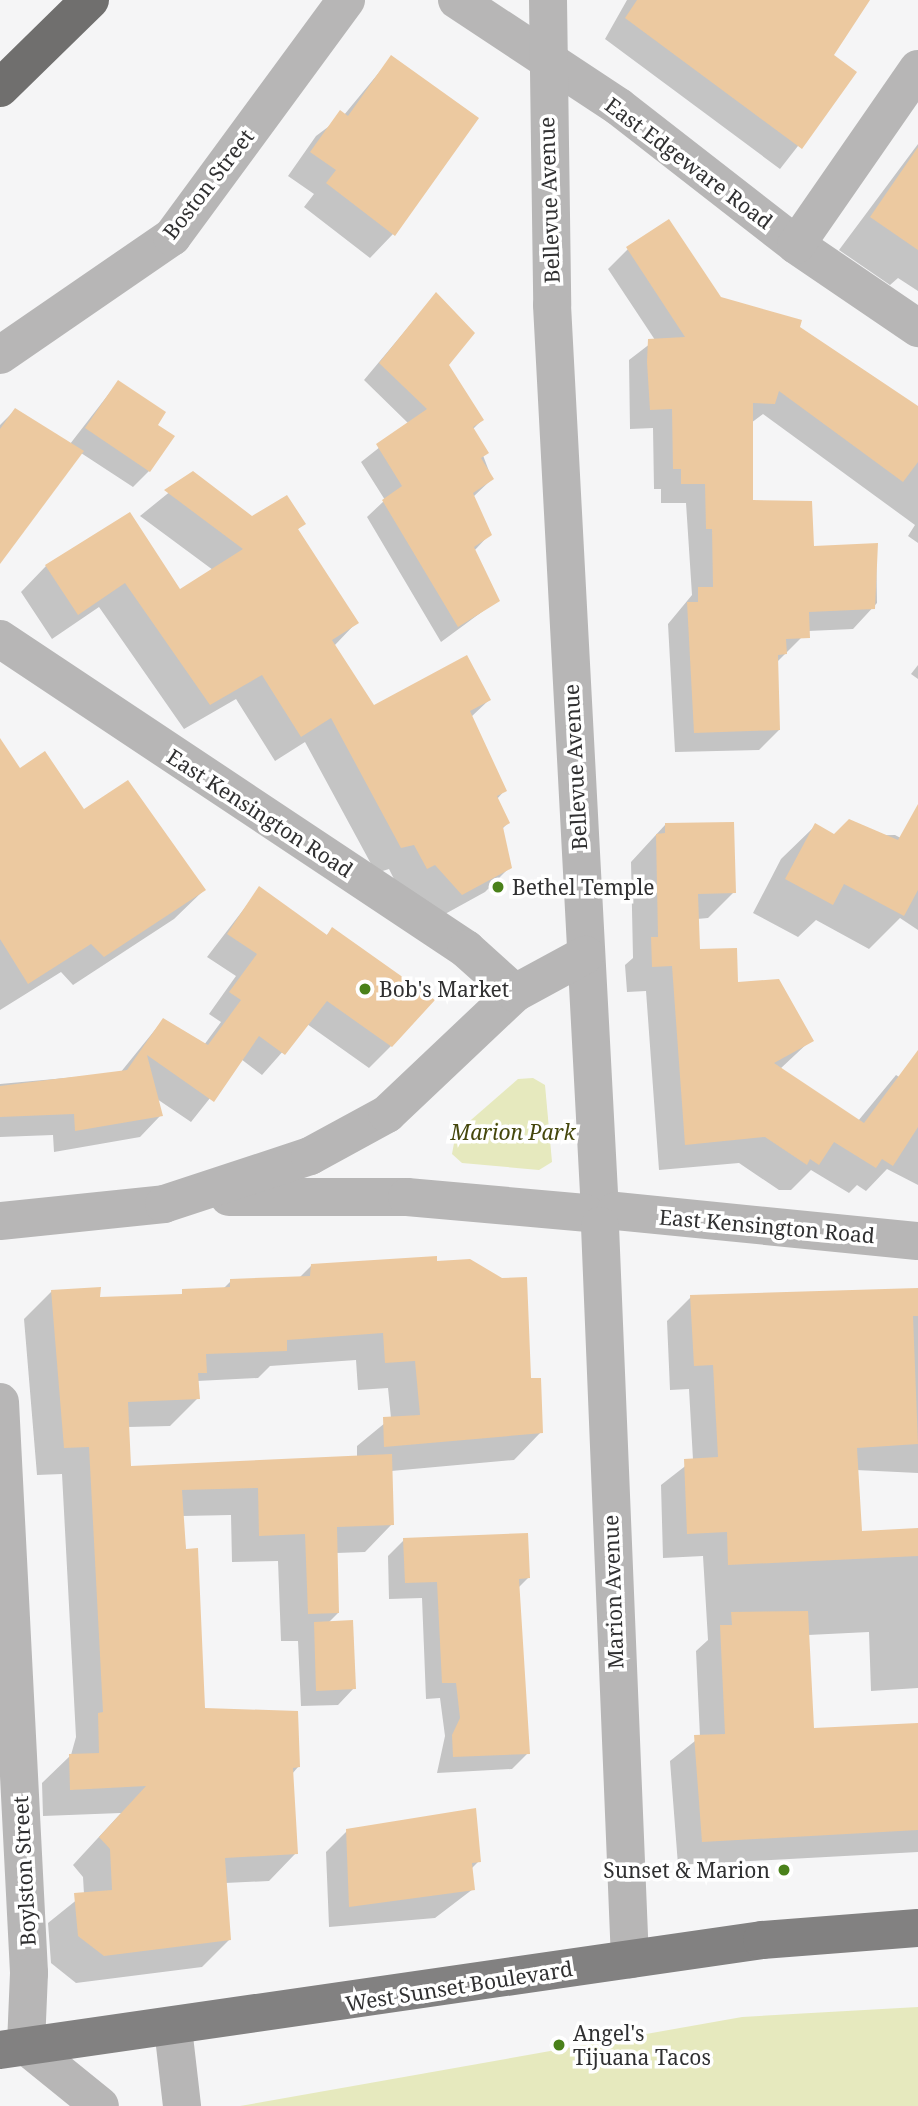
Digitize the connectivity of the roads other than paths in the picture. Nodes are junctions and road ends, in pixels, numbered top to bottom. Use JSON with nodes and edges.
{"nodes":[{"id":1,"x":90,"y":0,"type":"edge"},
{"id":2,"x":346,"y":0,"type":"edge"},
{"id":3,"x":457,"y":0,"type":"edge"},
{"id":4,"x":548,"y":0,"type":"edge"},
{"id":5,"x":547,"y":61,"type":"junction"},
{"id":6,"x":918,"y":69,"type":"edge"},
{"id":7,"x":0,"y":88,"type":"edge"},
{"id":8,"x":796,"y":245,"type":"junction"},
{"id":9,"x":918,"y":328,"type":"edge"},
{"id":10,"x":0,"y":355,"type":"edge"},
{"id":11,"x":0,"y":639,"type":"edge"},
{"id":12,"x":585,"y":955,"type":"junction"},
{"id":13,"x":515,"y":993,"type":"junction"},
{"id":14,"x":164,"y":1204,"type":"junction"},
{"id":15,"x":600,"y":1211,"type":"junction"},
{"id":16,"x":0,"y":1221,"type":"edge"},
{"id":17,"x":918,"y":1241,"type":"edge"},
{"id":18,"x":0,"y":1402,"type":"edge"},
{"id":19,"x":4,"y":1602,"type":"edge"},
{"id":20,"x":918,"y":1928,"type":"edge"},
{"id":21,"x":629,"y":1959,"type":"junction"},
{"id":22,"x":173,"y":2028,"type":"junction"},
{"id":23,"x":13,"y":2048,"type":"edge"},
{"id":24,"x":100,"y":2106,"type":"edge"},
{"id":25,"x":182,"y":2106,"type":"edge"}],
"edges":[{"from":1,"to":7,"type":"highway"},
{"from":2,"to":10,"type":"street","name":"Boston Street"},
{"from":3,"to":5,"type":"street","name":"East Edgeware Road"},
{"from":4,"to":5,"type":"street","name":"Bellevue Avenue"},
{"from":5,"to":8,"type":"street","name":"East Edgeware Road"},
{"from":5,"to":12,"type":"street","name":"Bellevue Avenue"},
{"from":6,"to":8,"type":"street"},
{"from":8,"to":9,"type":"street","name":"East Edgeware Road"},
{"from":11,"to":13,"type":"street","name":"East Kensington Road"},
{"from":12,"to":13,"type":"street"},
{"from":12,"to":15,"type":"street","name":"Marion Avenue"},
{"from":13,"to":14,"type":"street"},
{"from":14,"to":15,"type":"street","name":"East Kensington Road"},
{"from":14,"to":16,"type":"street"},
{"from":15,"to":17,"type":"street","name":"East Kensington Road"},
{"from":15,"to":21,"type":"street","name":"Marion Avenue"},
{"from":18,"to":19,"type":"street","name":"Boylston Street"},
{"from":19,"to":23,"type":"street","name":"Boylston Street"},
{"from":20,"to":21,"type":"main road","name":"West Sunset Boulevard"},
{"from":21,"to":22,"type":"main road","name":"West Sunset Boulevard"},
{"from":22,"to":23,"type":"main road","name":"West Sunset Boulevard"},
{"from":22,"to":25,"type":"street"},
{"from":23,"to":24,"type":"street"}]}
